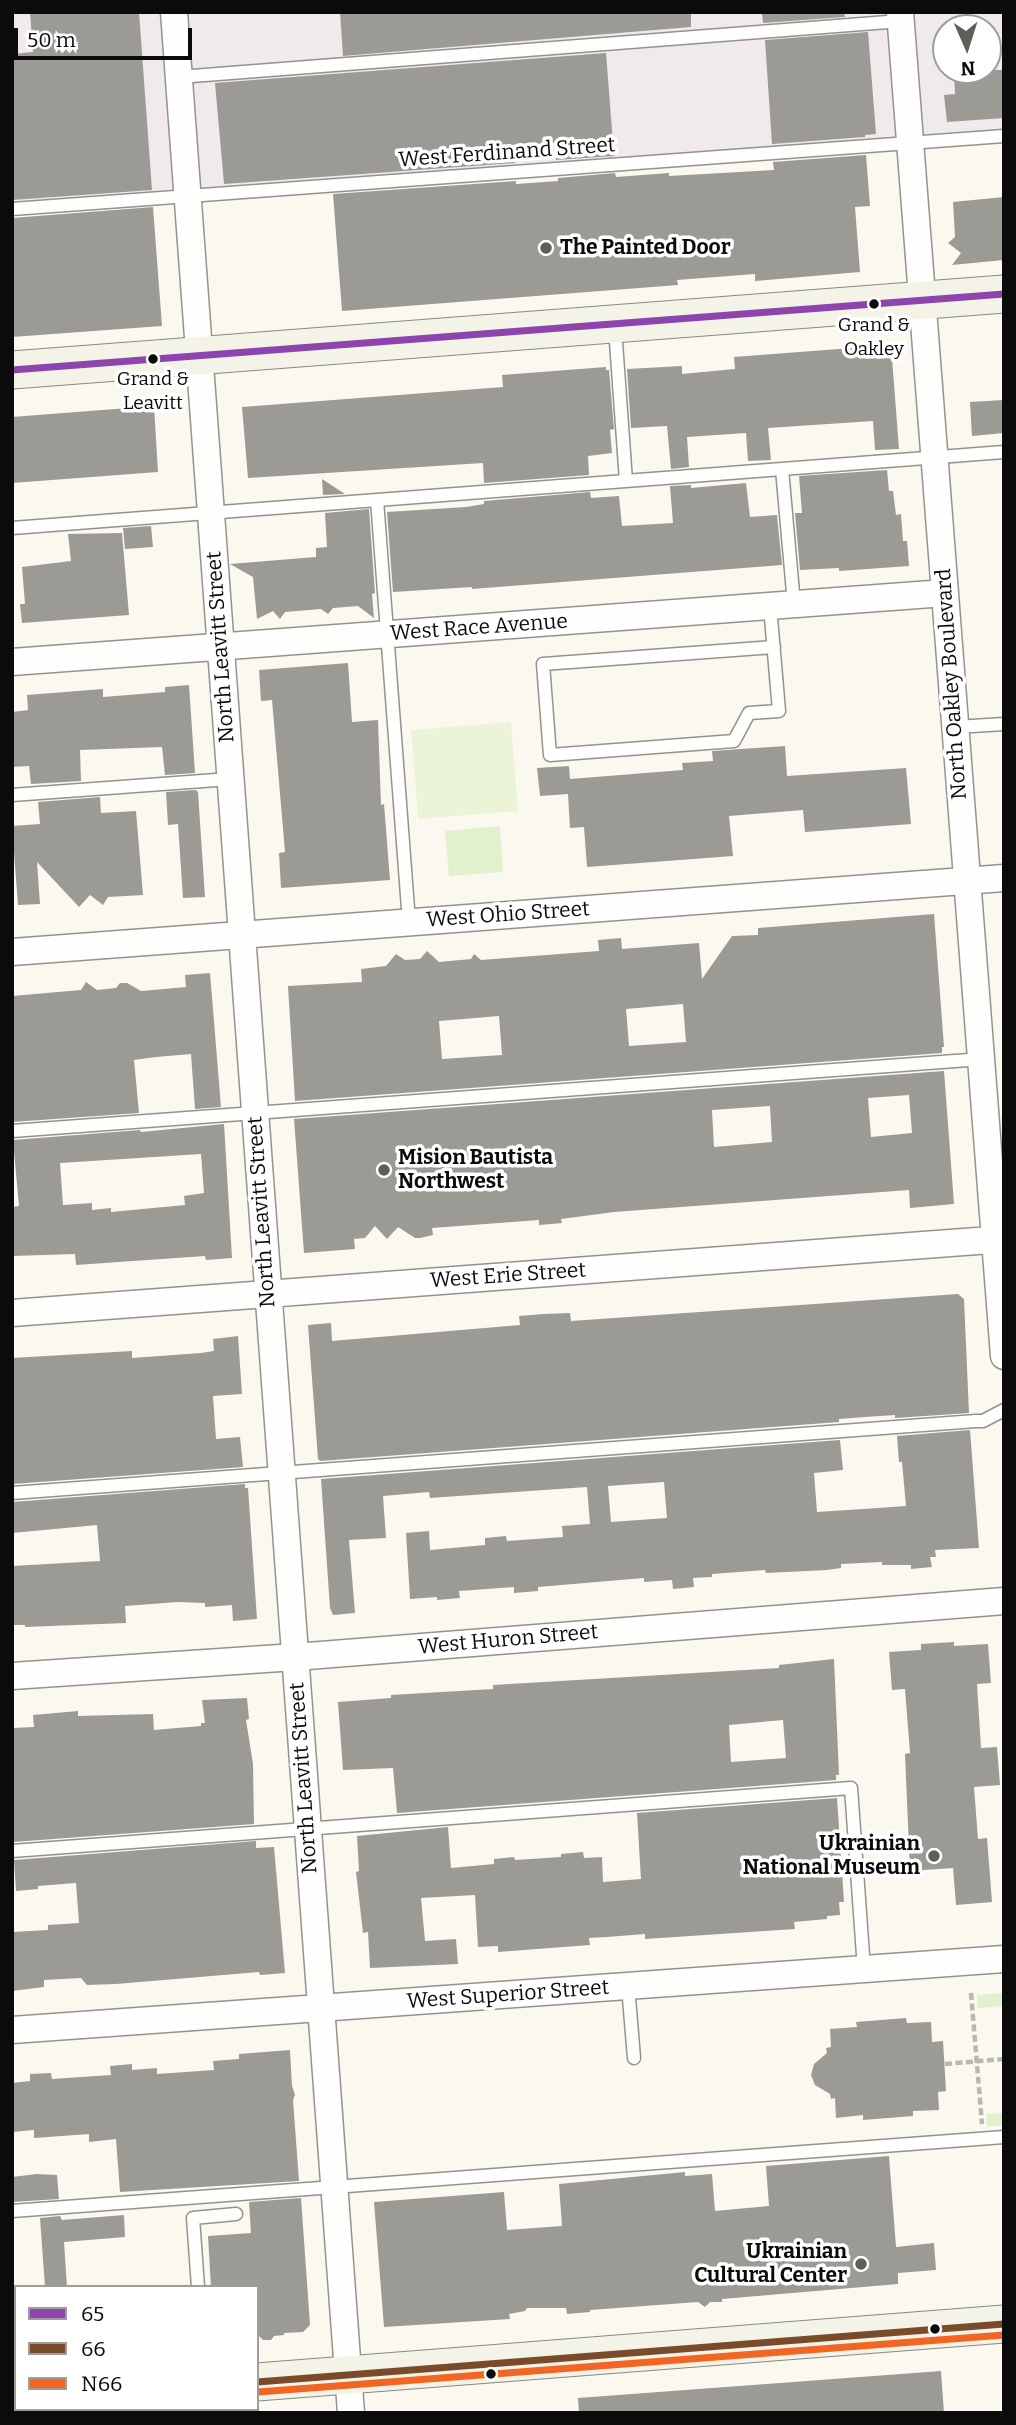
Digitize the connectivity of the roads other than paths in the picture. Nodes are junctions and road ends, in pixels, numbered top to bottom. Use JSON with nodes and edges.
{"nodes":[{"id":1,"x":174,"y":12,"type":"edge"},
{"id":2,"x":900,"y":17,"type":"edge"},
{"id":3,"x":179,"y":77,"type":"junction"},
{"id":4,"x":1004,"y":136,"type":"edge"},
{"id":5,"x":910,"y":142,"type":"junction"},
{"id":6,"x":187,"y":196,"type":"junction"},
{"id":7,"x":12,"y":209,"type":"edge"},
{"id":8,"x":1004,"y":294,"type":"edge"},
{"id":9,"x":922,"y":300,"type":"junction"},
{"id":10,"x":615,"y":324,"type":"junction"},
{"id":11,"x":199,"y":356,"type":"junction"},
{"id":12,"x":12,"y":370,"type":"edge"},
{"id":13,"x":1004,"y":452,"type":"edge"},
{"id":14,"x":935,"y":458,"type":"junction"},
{"id":15,"x":782,"y":469,"type":"junction"},
{"id":16,"x":625,"y":481,"type":"junction"},
{"id":17,"x":377,"y":500,"type":"junction"},
{"id":18,"x":211,"y":513,"type":"junction"},
{"id":19,"x":12,"y":528,"type":"edge"},
{"id":20,"x":945,"y":593,"type":"junction"},
{"id":21,"x":783,"y":605,"type":"junction"},
{"id":22,"x":387,"y":635,"type":"junction"},
{"id":23,"x":774,"y":647,"type":"junction"},
{"id":24,"x":221,"y":648,"type":"junction"},
{"id":25,"x":12,"y":662,"type":"edge"},
{"id":26,"x":1004,"y":723,"type":"edge"},
{"id":27,"x":956,"y":727,"type":"junction"},
{"id":28,"x":230,"y":779,"type":"junction"},
{"id":29,"x":12,"y":795,"type":"edge"},
{"id":30,"x":1004,"y":878,"type":"edge"},
{"id":31,"x":967,"y":880,"type":"junction"},
{"id":32,"x":409,"y":922,"type":"junction"},
{"id":33,"x":242,"y":935,"type":"junction"},
{"id":34,"x":12,"y":952,"type":"edge"},
{"id":35,"x":982,"y":1059,"type":"junction"},
{"id":36,"x":255,"y":1113,"type":"junction"},
{"id":37,"x":12,"y":1131,"type":"edge"},
{"id":38,"x":1000,"y":1239,"type":"edge"},
{"id":39,"x":268,"y":1293,"type":"junction"},
{"id":40,"x":12,"y":1313,"type":"edge"},
{"id":41,"x":1004,"y":1356,"type":"edge"},
{"id":42,"x":1004,"y":1410,"type":"edge"},
{"id":43,"x":282,"y":1475,"type":"junction"},
{"id":44,"x":12,"y":1493,"type":"edge"},
{"id":45,"x":1004,"y":1601,"type":"edge"},
{"id":46,"x":295,"y":1657,"type":"junction"},
{"id":47,"x":12,"y":1676,"type":"edge"},
{"id":48,"x":308,"y":1828,"type":"junction"},
{"id":49,"x":12,"y":1851,"type":"edge"},
{"id":50,"x":1004,"y":1959,"type":"edge"},
{"id":51,"x":864,"y":1969,"type":"junction"},
{"id":52,"x":628,"y":1986,"type":"junction"},
{"id":53,"x":321,"y":2008,"type":"junction"},
{"id":54,"x":12,"y":2030,"type":"edge"},
{"id":55,"x":634,"y":2058,"type":"dead end"},
{"id":56,"x":1004,"y":2137,"type":"edge"},
{"id":57,"x":334,"y":2187,"type":"junction"},
{"id":58,"x":12,"y":2211,"type":"edge"},
{"id":59,"x":236,"y":2214,"type":"dead end"},
{"id":60,"x":198,"y":2285,"type":"edge"},
{"id":61,"x":1004,"y":2324,"type":"edge"},
{"id":62,"x":348,"y":2375,"type":"junction"},
{"id":63,"x":259,"y":2382,"type":"edge"},
{"id":64,"x":351,"y":2413,"type":"edge"}],
"edges":[{"from":1,"to":3,"type":"street","name":"North Leavitt Street"},
{"from":2,"to":3,"type":"lane"},
{"from":2,"to":5,"type":"street","name":"North Oakley Boulevard"},
{"from":3,"to":6,"type":"street","name":"North Leavitt Street"},
{"from":4,"to":5,"type":"lane","name":"West Ferdinand Street"},
{"from":5,"to":6,"type":"lane","name":"West Ferdinand Street"},
{"from":5,"to":9,"type":"street","name":"North Oakley Boulevard"},
{"from":6,"to":7,"type":"lane","name":"West Ferdinand Street"},
{"from":6,"to":11,"type":"street","name":"North Leavitt Street"},
{"from":8,"to":9,"type":"main road"},
{"from":9,"to":10,"type":"main road"},
{"from":9,"to":14,"type":"street","name":"North Oakley Boulevard"},
{"from":10,"to":11,"type":"main road"},
{"from":10,"to":16,"type":"lane"},
{"from":11,"to":12,"type":"main road"},
{"from":11,"to":18,"type":"street","name":"North Leavitt Street"},
{"from":13,"to":14,"type":"lane"},
{"from":14,"to":15,"type":"lane"},
{"from":14,"to":20,"type":"street","name":"North Oakley Boulevard"},
{"from":15,"to":16,"type":"lane"},
{"from":15,"to":21,"type":"lane"},
{"from":16,"to":17,"type":"lane"},
{"from":17,"to":18,"type":"lane"},
{"from":17,"to":22,"type":"lane"},
{"from":18,"to":19,"type":"lane"},
{"from":18,"to":24,"type":"street","name":"North Leavitt Street"},
{"from":20,"to":21,"type":"street","name":"West Race Avenue"},
{"from":20,"to":27,"type":"street","name":"North Oakley Boulevard"},
{"from":21,"to":22,"type":"street","name":"West Race Avenue"},
{"from":21,"to":23,"type":"lane"},
{"from":22,"to":24,"type":"street","name":"West Race Avenue"},
{"from":22,"to":32,"type":"lane"},
{"from":23,"to":23,"type":"lane"},
{"from":24,"to":25,"type":"street","name":"West Race Avenue"},
{"from":24,"to":28,"type":"street","name":"North Leavitt Street"},
{"from":26,"to":27,"type":"lane"},
{"from":27,"to":31,"type":"street","name":"North Oakley Boulevard"},
{"from":28,"to":29,"type":"lane"},
{"from":28,"to":33,"type":"street","name":"North Leavitt Street"},
{"from":30,"to":31,"type":"street","name":"West Ohio Street"},
{"from":31,"to":32,"type":"street","name":"West Ohio Street"},
{"from":31,"to":35,"type":"street","name":"North Oakley Boulevard"},
{"from":32,"to":33,"type":"street","name":"West Ohio Street"},
{"from":33,"to":34,"type":"street","name":"West Ohio Street"},
{"from":33,"to":36,"type":"street","name":"North Leavitt Street"},
{"from":35,"to":36,"type":"lane"},
{"from":35,"to":38,"type":"street","name":"North Oakley Boulevard"},
{"from":36,"to":37,"type":"lane"},
{"from":36,"to":39,"type":"street","name":"North Leavitt Street"},
{"from":38,"to":39,"type":"street","name":"West Erie Street"},
{"from":38,"to":41,"type":"street","name":"North Oakley Boulevard"},
{"from":39,"to":40,"type":"street","name":"West Erie Street"},
{"from":39,"to":43,"type":"street","name":"North Leavitt Street"},
{"from":42,"to":43,"type":"lane"},
{"from":43,"to":44,"type":"lane"},
{"from":43,"to":46,"type":"street","name":"North Leavitt Street"},
{"from":45,"to":46,"type":"street","name":"West Huron Street"},
{"from":46,"to":47,"type":"street","name":"West Huron Street"},
{"from":46,"to":48,"type":"street","name":"North Leavitt Street"},
{"from":48,"to":49,"type":"lane"},
{"from":48,"to":51,"type":"lane"},
{"from":48,"to":53,"type":"street","name":"North Leavitt Street"},
{"from":50,"to":51,"type":"street","name":"West Superior Street"},
{"from":51,"to":52,"type":"street","name":"West Superior Street"},
{"from":52,"to":53,"type":"street","name":"West Superior Street"},
{"from":52,"to":55,"type":"lane"},
{"from":53,"to":54,"type":"street","name":"West Superior Street"},
{"from":53,"to":57,"type":"street","name":"North Leavitt Street"},
{"from":56,"to":57,"type":"lane"},
{"from":57,"to":58,"type":"lane"},
{"from":57,"to":62,"type":"street","name":"North Leavitt Street"},
{"from":59,"to":60,"type":"lane"},
{"from":61,"to":62,"type":"main road"},
{"from":62,"to":63,"type":"main road"},
{"from":62,"to":64,"type":"street","name":"North Leavitt Street"}]}
